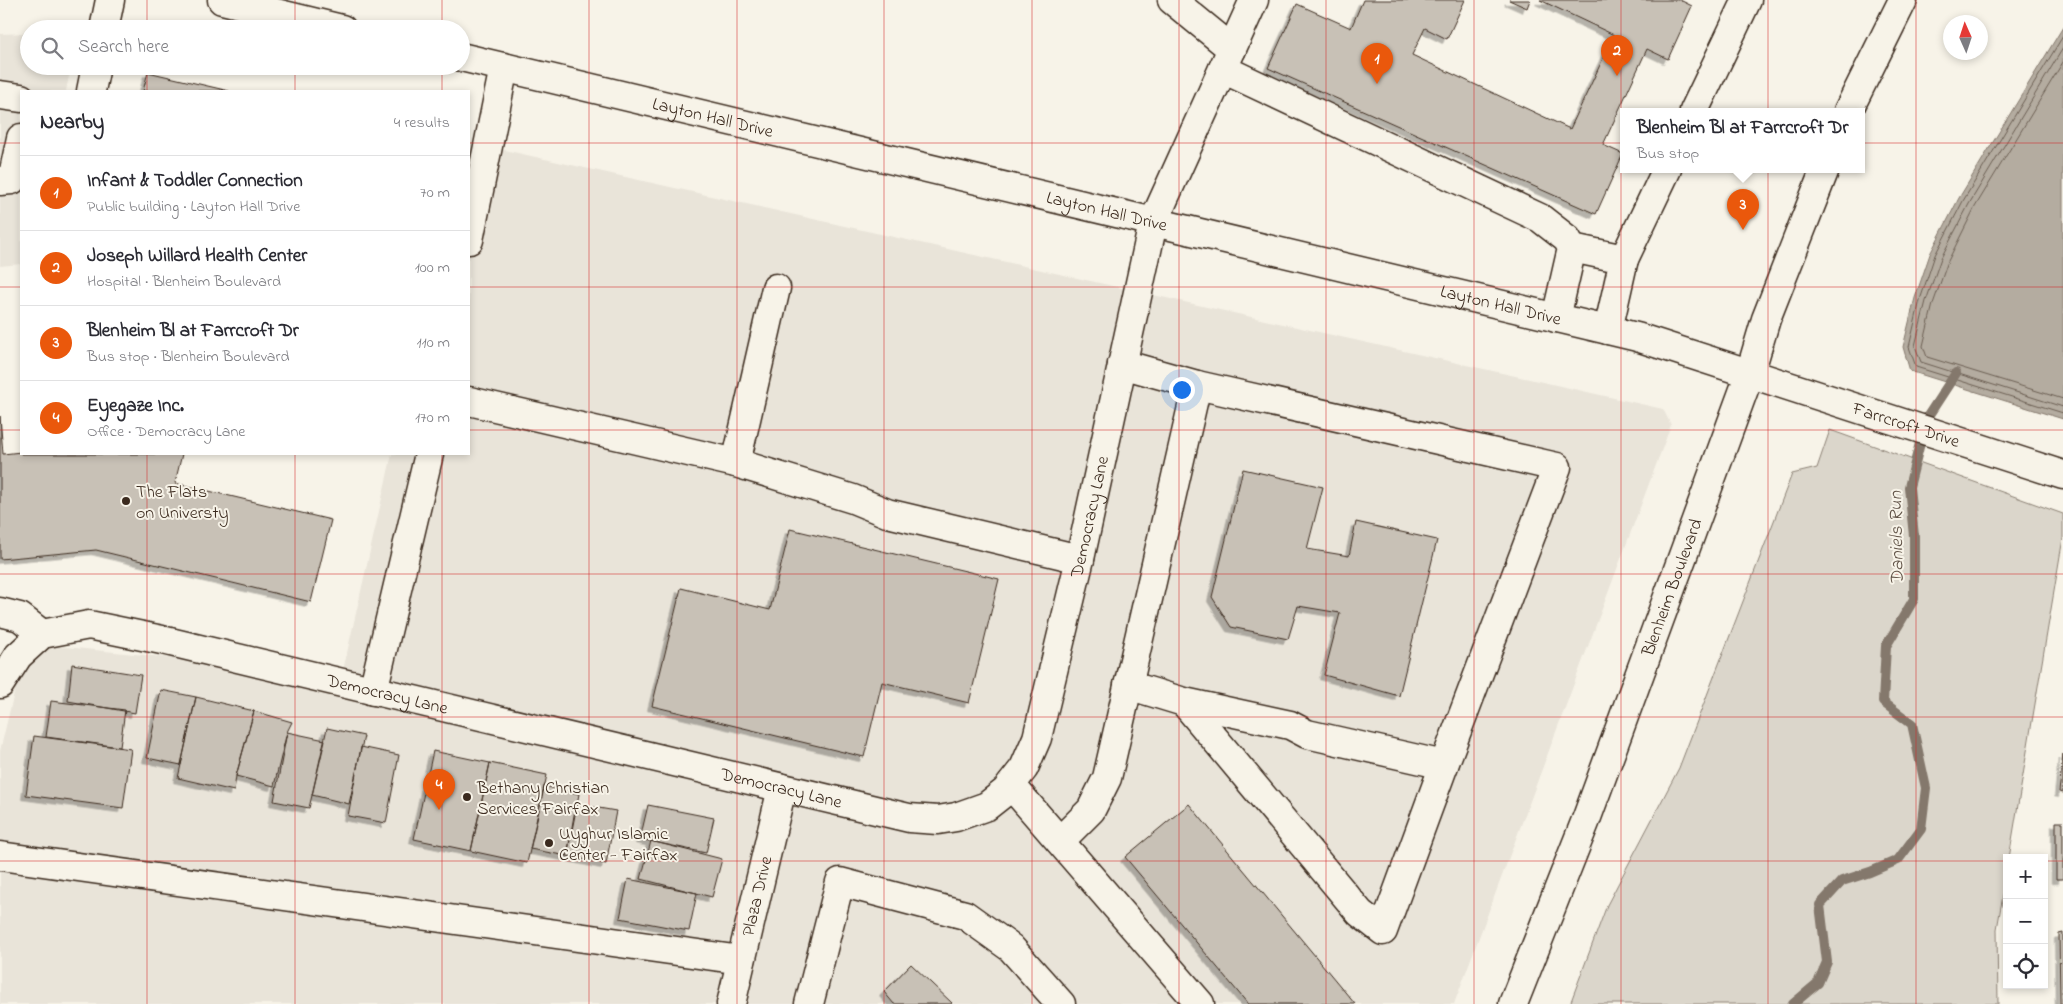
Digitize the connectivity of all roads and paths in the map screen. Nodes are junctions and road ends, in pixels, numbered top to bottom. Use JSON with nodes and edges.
{"nodes":[{"id":1,"x":110,"y":0,"type":"edge"},
{"id":2,"x":222,"y":0,"type":"edge"},
{"id":3,"x":1172,"y":0,"type":"edge"},
{"id":4,"x":1254,"y":0,"type":"edge"},
{"id":5,"x":1747,"y":0,"type":"edge"},
{"id":6,"x":1903,"y":0,"type":"edge"},
{"id":7,"x":271,"y":6,"type":"edge"},
{"id":8,"x":106,"y":20,"type":"edge"},
{"id":9,"x":314,"y":20,"type":"edge"},
{"id":10,"x":470,"y":59,"type":"edge"},
{"id":11,"x":1227,"y":59,"type":"junction"},
{"id":12,"x":504,"y":68,"type":"junction"},
{"id":13,"x":94,"y":75,"type":"edge"},
{"id":14,"x":91,"y":90,"type":"edge"},
{"id":15,"x":0,"y":95,"type":"edge"},
{"id":16,"x":20,"y":98,"type":"edge"},
{"id":17,"x":1695,"y":108,"type":"edge"},
{"id":18,"x":1849,"y":108,"type":"edge"},
{"id":19,"x":20,"y":143,"type":"edge"},
{"id":20,"x":1665,"y":173,"type":"edge"},
{"id":21,"x":1823,"y":173,"type":"edge"},
{"id":22,"x":0,"y":181,"type":"edge"},
{"id":23,"x":1153,"y":223,"type":"junction"},
{"id":24,"x":470,"y":235,"type":"edge"},
{"id":25,"x":1572,"y":248,"type":"junction"},
{"id":26,"x":1624,"y":259,"type":"junction"},
{"id":27,"x":776,"y":288,"type":"dead end"},
{"id":28,"x":1556,"y":318,"type":"junction"},
{"id":29,"x":1608,"y":330,"type":"junction"},
{"id":30,"x":1122,"y":364,"type":"junction"},
{"id":31,"x":1750,"y":373,"type":"junction"},
{"id":32,"x":1197,"y":385,"type":"junction"},
{"id":33,"x":470,"y":401,"type":"edge"},
{"id":34,"x":429,"y":455,"type":"edge"},
{"id":35,"x":736,"y":464,"type":"junction"},
{"id":36,"x":2063,"y":475,"type":"edge"},
{"id":37,"x":1080,"y":559,"type":"junction"},
{"id":38,"x":0,"y":612,"type":"edge"},
{"id":39,"x":42,"y":634,"type":"junction"},
{"id":40,"x":0,"y":684,"type":"edge"},
{"id":41,"x":1128,"y":685,"type":"junction"},
{"id":42,"x":373,"y":690,"type":"junction"},
{"id":43,"x":1184,"y":702,"type":"junction"},
{"id":44,"x":1444,"y":764,"type":"junction"},
{"id":45,"x":1011,"y":785,"type":"junction"},
{"id":46,"x":782,"y":788,"type":"junction"},
{"id":47,"x":1060,"y":841,"type":"junction"},
{"id":48,"x":0,"y":856,"type":"edge"},
{"id":49,"x":741,"y":960,"type":"junction"},
{"id":50,"x":731,"y":1004,"type":"edge"},
{"id":51,"x":809,"y":1004,"type":"edge"},
{"id":52,"x":1060,"y":1004,"type":"edge"},
{"id":53,"x":1200,"y":1004,"type":"edge"},
{"id":54,"x":1513,"y":1004,"type":"edge"}],
"edges":[{"from":1,"to":8,"type":"street"},
{"from":2,"to":7,"type":"street"},
{"from":3,"to":11,"type":"street"},
{"from":4,"to":11,"type":"street","name":"Democracy Lane"},
{"from":5,"to":17,"type":"street"},
{"from":6,"to":18,"type":"street"},
{"from":7,"to":9,"type":"street"},
{"from":10,"to":12,"type":"street","name":"Layton Hall Drive"},
{"from":11,"to":23,"type":"street","name":"Democracy Lane"},
{"from":11,"to":25,"type":"street"},
{"from":12,"to":23,"type":"street","name":"Layton Hall Drive"},
{"from":12,"to":24,"type":"street"},
{"from":13,"to":14,"type":"street"},
{"from":15,"to":16,"type":"street"},
{"from":19,"to":22,"type":"street"},
{"from":20,"to":26,"type":"street"},
{"from":21,"to":31,"type":"street","name":"Blenheim Boulevard"},
{"from":23,"to":28,"type":"street","name":"Layton Hall Drive"},
{"from":23,"to":30,"type":"street","name":"Democracy Lane"},
{"from":25,"to":26,"type":"street"},
{"from":25,"to":28,"type":"street"},
{"from":26,"to":29,"type":"street"},
{"from":27,"to":35,"type":"street"},
{"from":28,"to":29,"type":"street","name":"Layton Hall Drive"},
{"from":29,"to":31,"type":"street","name":"Layton Hall Drive"},
{"from":30,"to":32,"type":"street"},
{"from":30,"to":37,"type":"street","name":"Democracy Lane"},
{"from":31,"to":36,"type":"street","name":"Farrcroft Drive"},
{"from":31,"to":54,"type":"street","name":"Blenheim Boulevard"},
{"from":32,"to":41,"type":"street"},
{"from":32,"to":44,"type":"street"},
{"from":33,"to":35,"type":"street"},
{"from":34,"to":42,"type":"street"},
{"from":35,"to":37,"type":"street"},
{"from":37,"to":45,"type":"street","name":"Democracy Lane"},
{"from":38,"to":39,"type":"street"},
{"from":39,"to":40,"type":"street"},
{"from":39,"to":42,"type":"street","name":"Democracy Lane"},
{"from":41,"to":43,"type":"street"},
{"from":41,"to":47,"type":"street"},
{"from":42,"to":46,"type":"street","name":"Democracy Lane"},
{"from":43,"to":44,"type":"street"},
{"from":43,"to":44,"type":"street"},
{"from":45,"to":46,"type":"street","name":"Democracy Lane"},
{"from":45,"to":47,"type":"street"},
{"from":46,"to":49,"type":"street","name":"Plaza Drive"},
{"from":47,"to":53,"type":"street"},
{"from":48,"to":49,"type":"street"},
{"from":49,"to":50,"type":"street","name":"Plaza Drive"},
{"from":51,"to":52,"type":"street"}]}
